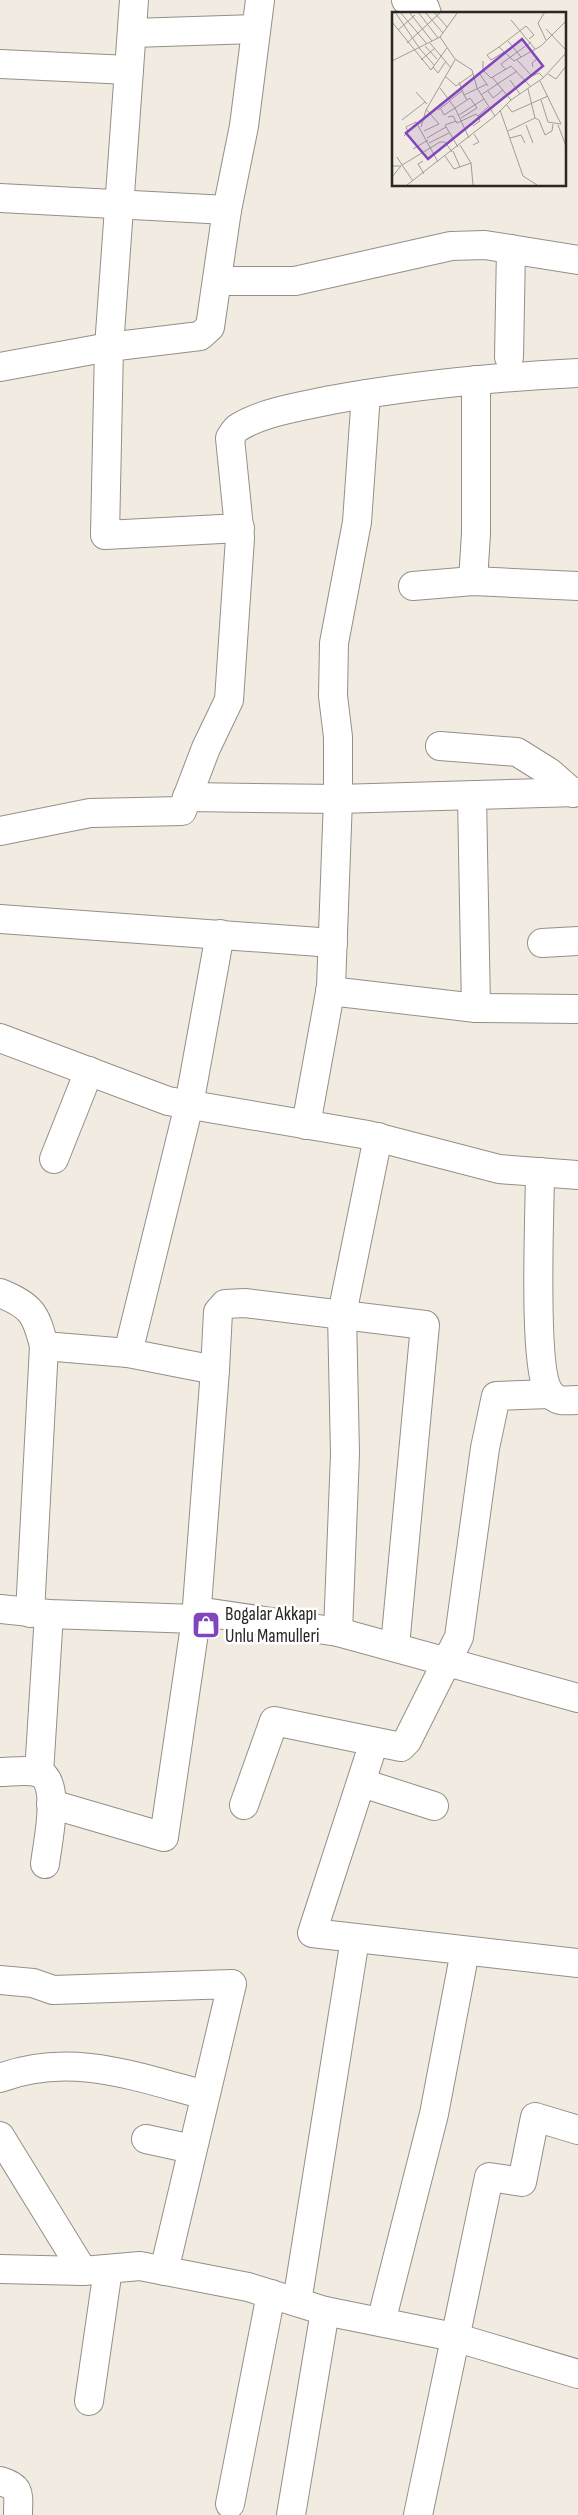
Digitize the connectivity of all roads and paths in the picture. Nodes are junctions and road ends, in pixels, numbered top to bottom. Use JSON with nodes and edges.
{"nodes":[{"id":1,"x":134,"y":0,"type":"edge"},
{"id":2,"x":260,"y":0,"type":"edge"},
{"id":3,"x":406,"y":0,"type":"edge"},
{"id":4,"x":426,"y":12,"type":"edge"},
{"id":5,"x":256,"y":29,"type":"junction"},
{"id":6,"x":132,"y":33,"type":"junction"},
{"id":7,"x":0,"y":64,"type":"edge"},
{"id":8,"x":129,"y":70,"type":"junction"},
{"id":9,"x":0,"y":198,"type":"edge"},
{"id":10,"x":120,"y":204,"type":"junction"},
{"id":11,"x":227,"y":210,"type":"junction"},
{"id":12,"x":511,"y":249,"type":"junction"},
{"id":13,"x":578,"y":260,"type":"edge"},
{"id":14,"x":217,"y":281,"type":"junction"},
{"id":15,"x":110,"y":347,"type":"junction"},
{"id":16,"x":509,"y":357,"type":"dead end"},
{"id":17,"x":0,"y":367,"type":"edge"},
{"id":18,"x":578,"y":373,"type":"edge"},
{"id":19,"x":476,"y":380,"type":"junction"},
{"id":20,"x":366,"y":394,"type":"junction"},
{"id":21,"x":240,"y":528,"type":"junction"},
{"id":22,"x":472,"y":581,"type":"junction"},
{"id":23,"x":413,"y":586,"type":"dead end"},
{"id":24,"x":578,"y":586,"type":"edge"},
{"id":25,"x":440,"y":746,"type":"dead end"},
{"id":26,"x":576,"y":792,"type":"edge"},
{"id":27,"x":187,"y":797,"type":"junction"},
{"id":28,"x":472,"y":797,"type":"junction"},
{"id":29,"x":338,"y":799,"type":"junction"},
{"id":30,"x":0,"y":831,"type":"edge"},
{"id":31,"x":0,"y":919,"type":"edge"},
{"id":32,"x":220,"y":934,"type":"junction"},
{"id":33,"x":578,"y":941,"type":"edge"},
{"id":34,"x":333,"y":943,"type":"junction"},
{"id":35,"x":542,"y":943,"type":"dead end"},
{"id":36,"x":330,"y":991,"type":"junction"},
{"id":37,"x":476,"y":1008,"type":"junction"},
{"id":38,"x":578,"y":1009,"type":"edge"},
{"id":39,"x":0,"y":1038,"type":"edge"},
{"id":40,"x":89,"y":1072,"type":"junction"},
{"id":41,"x":188,"y":1105,"type":"junction"},
{"id":42,"x":306,"y":1125,"type":"junction"},
{"id":43,"x":378,"y":1137,"type":"junction"},
{"id":44,"x":54,"y":1160,"type":"dead end"},
{"id":45,"x":540,"y":1172,"type":"junction"},
{"id":46,"x":578,"y":1175,"type":"edge"},
{"id":47,"x":0,"y":1293,"type":"edge"},
{"id":48,"x":342,"y":1314,"type":"junction"},
{"id":49,"x":44,"y":1346,"type":"junction"},
{"id":50,"x":128,"y":1353,"type":"junction"},
{"id":51,"x":215,"y":1370,"type":"junction"},
{"id":52,"x":550,"y":1394,"type":"junction"},
{"id":53,"x":578,"y":1400,"type":"edge"},
{"id":54,"x":0,"y":1610,"type":"edge"},
{"id":55,"x":40,"y":1613,"type":"junction"},
{"id":56,"x":196,"y":1615,"type":"junction"},
{"id":57,"x":338,"y":1632,"type":"junction"},
{"id":58,"x":395,"y":1646,"type":"junction"},
{"id":59,"x":447,"y":1663,"type":"junction"},
{"id":60,"x":578,"y":1698,"type":"edge"},
{"id":61,"x":374,"y":1742,"type":"junction"},
{"id":62,"x":0,"y":1772,"type":"edge"},
{"id":63,"x":39,"y":1773,"type":"junction"},
{"id":64,"x":362,"y":1783,"type":"junction"},
{"id":65,"x":51,"y":1804,"type":"junction"},
{"id":66,"x":244,"y":1805,"type":"dead end"},
{"id":67,"x":434,"y":1806,"type":"dead end"},
{"id":68,"x":44,"y":1864,"type":"dead end"},
{"id":69,"x":355,"y":1939,"type":"junction"},
{"id":70,"x":465,"y":1951,"type":"junction"},
{"id":71,"x":578,"y":1963,"type":"edge"},
{"id":72,"x":0,"y":1980,"type":"edge"},
{"id":73,"x":0,"y":2078,"type":"edge"},
{"id":74,"x":205,"y":2095,"type":"junction"},
{"id":75,"x":578,"y":2130,"type":"edge"},
{"id":76,"x":0,"y":2136,"type":"edge"},
{"id":77,"x":146,"y":2139,"type":"dead end"},
{"id":78,"x":192,"y":2149,"type":"junction"},
{"id":79,"x":0,"y":2269,"type":"edge"},
{"id":80,"x":95,"y":2270,"type":"junction"},
{"id":81,"x":164,"y":2271,"type":"junction"},
{"id":82,"x":271,"y":2294,"type":"junction"},
{"id":83,"x":297,"y":2302,"type":"junction"},
{"id":84,"x":325,"y":2311,"type":"junction"},
{"id":85,"x":380,"y":2322,"type":"junction"},
{"id":86,"x":454,"y":2337,"type":"junction"},
{"id":87,"x":578,"y":2374,"type":"edge"},
{"id":88,"x":89,"y":2401,"type":"dead end"},
{"id":89,"x":0,"y":2481,"type":"edge"},
{"id":90,"x":230,"y":2504,"type":"dead end"},
{"id":91,"x":18,"y":2515,"type":"edge"},
{"id":92,"x":291,"y":2515,"type":"edge"},
{"id":93,"x":418,"y":2515,"type":"edge"}],
"edges":[{"from":1,"to":6,"type":"street"},
{"from":2,"to":5,"type":"street"},
{"from":3,"to":4,"type":"street"},
{"from":5,"to":6,"type":"street"},
{"from":5,"to":11,"type":"street"},
{"from":6,"to":8,"type":"street"},
{"from":7,"to":8,"type":"street"},
{"from":8,"to":10,"type":"street"},
{"from":9,"to":10,"type":"street"},
{"from":10,"to":11,"type":"street"},
{"from":10,"to":15,"type":"street"},
{"from":11,"to":14,"type":"street"},
{"from":12,"to":13,"type":"street"},
{"from":12,"to":14,"type":"street"},
{"from":12,"to":16,"type":"street"},
{"from":14,"to":15,"type":"street"},
{"from":15,"to":17,"type":"street"},
{"from":15,"to":21,"type":"street"},
{"from":18,"to":19,"type":"street"},
{"from":19,"to":20,"type":"street"},
{"from":19,"to":22,"type":"street"},
{"from":20,"to":21,"type":"street"},
{"from":20,"to":29,"type":"street"},
{"from":21,"to":27,"type":"street"},
{"from":22,"to":23,"type":"street"},
{"from":22,"to":24,"type":"street"},
{"from":25,"to":26,"type":"street"},
{"from":26,"to":28,"type":"street"},
{"from":27,"to":29,"type":"street"},
{"from":27,"to":30,"type":"street"},
{"from":28,"to":29,"type":"street"},
{"from":28,"to":37,"type":"street"},
{"from":29,"to":34,"type":"street"},
{"from":31,"to":32,"type":"street"},
{"from":32,"to":34,"type":"street"},
{"from":32,"to":41,"type":"street"},
{"from":33,"to":35,"type":"street"},
{"from":34,"to":36,"type":"street"},
{"from":36,"to":37,"type":"street"},
{"from":36,"to":42,"type":"street"},
{"from":37,"to":38,"type":"street"},
{"from":39,"to":40,"type":"street"},
{"from":40,"to":41,"type":"street"},
{"from":40,"to":44,"type":"street"},
{"from":41,"to":42,"type":"street"},
{"from":41,"to":50,"type":"street"},
{"from":42,"to":43,"type":"street"},
{"from":43,"to":45,"type":"street"},
{"from":43,"to":48,"type":"street"},
{"from":45,"to":46,"type":"street"},
{"from":45,"to":52,"type":"street"},
{"from":47,"to":49,"type":"street"},
{"from":48,"to":51,"type":"street"},
{"from":48,"to":57,"type":"street"},
{"from":48,"to":58,"type":"street"},
{"from":49,"to":50,"type":"street"},
{"from":49,"to":55,"type":"street"},
{"from":50,"to":51,"type":"street"},
{"from":51,"to":56,"type":"street"},
{"from":52,"to":53,"type":"street"},
{"from":52,"to":59,"type":"street"},
{"from":54,"to":55,"type":"street"},
{"from":55,"to":56,"type":"street"},
{"from":55,"to":63,"type":"street"},
{"from":56,"to":57,"type":"street"},
{"from":56,"to":65,"type":"street"},
{"from":57,"to":58,"type":"street"},
{"from":58,"to":59,"type":"street"},
{"from":59,"to":60,"type":"street"},
{"from":59,"to":61,"type":"street"},
{"from":61,"to":64,"type":"street"},
{"from":61,"to":66,"type":"street"},
{"from":62,"to":63,"type":"street"},
{"from":63,"to":65,"type":"street"},
{"from":64,"to":67,"type":"street"},
{"from":64,"to":69,"type":"street"},
{"from":65,"to":68,"type":"street"},
{"from":69,"to":70,"type":"street"},
{"from":69,"to":83,"type":"street"},
{"from":70,"to":71,"type":"street"},
{"from":70,"to":85,"type":"street"},
{"from":72,"to":74,"type":"street"},
{"from":73,"to":74,"type":"street"},
{"from":74,"to":78,"type":"street"},
{"from":75,"to":86,"type":"street"},
{"from":76,"to":80,"type":"street"},
{"from":77,"to":78,"type":"street"},
{"from":78,"to":81,"type":"street"},
{"from":79,"to":80,"type":"street"},
{"from":80,"to":81,"type":"street"},
{"from":80,"to":88,"type":"street"},
{"from":81,"to":82,"type":"street"},
{"from":82,"to":83,"type":"street"},
{"from":82,"to":90,"type":"street"},
{"from":83,"to":84,"type":"street"},
{"from":84,"to":85,"type":"street"},
{"from":84,"to":92,"type":"street"},
{"from":85,"to":86,"type":"street"},
{"from":86,"to":87,"type":"street"},
{"from":86,"to":93,"type":"street"},
{"from":89,"to":91,"type":"street"}]}
